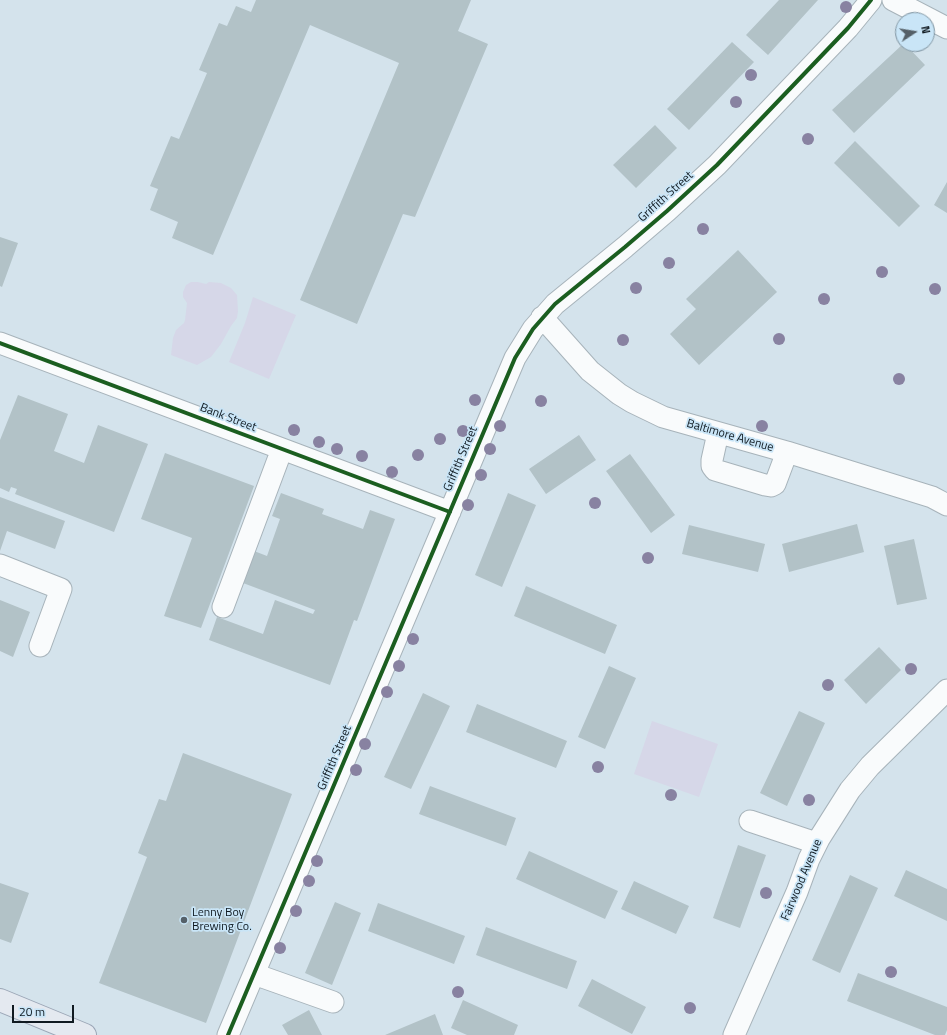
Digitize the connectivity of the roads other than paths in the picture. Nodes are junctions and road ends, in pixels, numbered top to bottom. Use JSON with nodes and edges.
{"nodes":[{"id":1,"x":871,"y":0,"type":"edge"},
{"id":2,"x":893,"y":0,"type":"edge"},
{"id":3,"x":947,"y":28,"type":"edge"},
{"id":4,"x":542,"y":317,"type":"junction"},
{"id":5,"x":0,"y":343,"type":"edge"},
{"id":6,"x":718,"y":433,"type":"junction"},
{"id":7,"x":282,"y":449,"type":"junction"},
{"id":8,"x":787,"y":452,"type":"junction"},
{"id":9,"x":947,"y":505,"type":"edge"},
{"id":10,"x":450,"y":512,"type":"junction"},
{"id":11,"x":0,"y":565,"type":"edge"},
{"id":12,"x":223,"y":607,"type":"dead end"},
{"id":13,"x":40,"y":646,"type":"dead end"},
{"id":14,"x":947,"y":690,"type":"edge"},
{"id":15,"x":750,"y":821,"type":"dead end"},
{"id":16,"x":816,"y":843,"type":"junction"},
{"id":17,"x":254,"y":974,"type":"junction"},
{"id":18,"x":0,"y":1000,"type":"edge"},
{"id":19,"x":333,"y":1002,"type":"dead end"},
{"id":20,"x":85,"y":1035,"type":"edge"},
{"id":21,"x":228,"y":1035,"type":"edge"},
{"id":22,"x":734,"y":1035,"type":"edge"}],
"edges":[{"from":1,"to":4,"type":"street","name":"Griffith Street"},
{"from":2,"to":3,"type":"street"},
{"from":4,"to":6,"type":"street","name":"Baltimore Avenue"},
{"from":4,"to":10,"type":"street","name":"Griffith Street"},
{"from":5,"to":7,"type":"street","name":"Bank Street"},
{"from":6,"to":8,"type":"street","name":"Baltimore Avenue"},
{"from":6,"to":8,"type":"street"},
{"from":7,"to":10,"type":"street","name":"Bank Street"},
{"from":7,"to":12,"type":"street"},
{"from":8,"to":9,"type":"street","name":"Baltimore Avenue"},
{"from":10,"to":17,"type":"street","name":"Griffith Street"},
{"from":11,"to":13,"type":"street"},
{"from":14,"to":16,"type":"street","name":"Fairwood Avenue"},
{"from":15,"to":16,"type":"street"},
{"from":16,"to":22,"type":"street","name":"Fairwood Avenue"},
{"from":17,"to":19,"type":"street"},
{"from":17,"to":21,"type":"street","name":"Griffith Street"},
{"from":18,"to":20,"type":"main road"}]}
